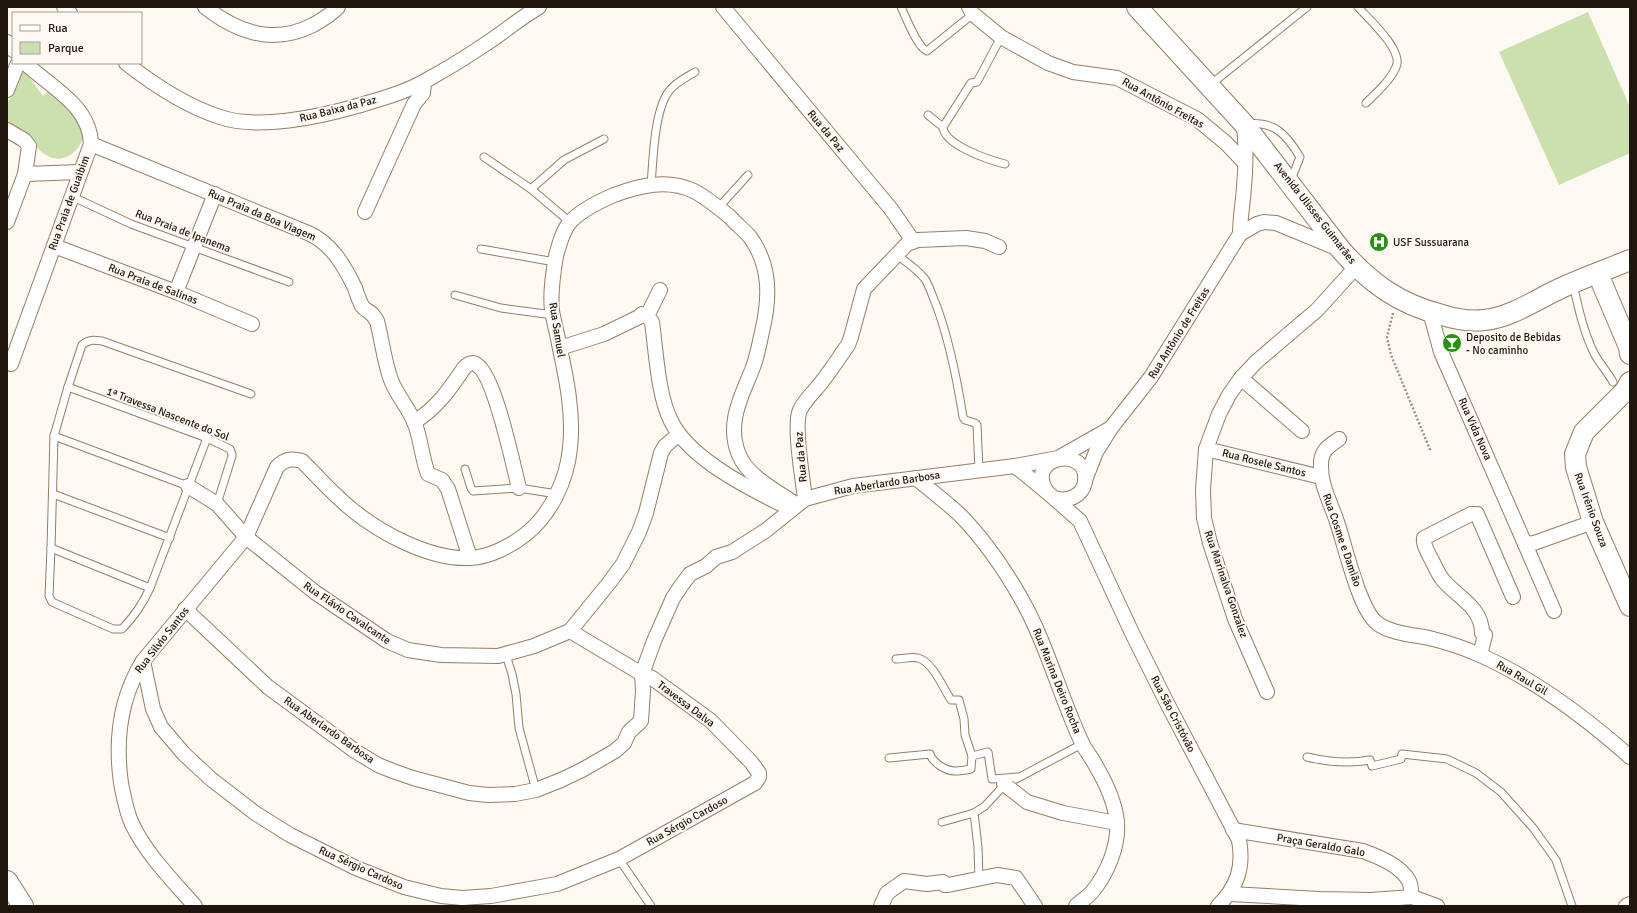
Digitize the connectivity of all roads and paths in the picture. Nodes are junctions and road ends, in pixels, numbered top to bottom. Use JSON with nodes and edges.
{"nodes":[{"id":1,"x":205,"y":7,"type":"edge"},
{"id":2,"x":338,"y":7,"type":"edge"},
{"id":3,"x":539,"y":7,"type":"edge"},
{"id":4,"x":724,"y":7,"type":"edge"},
{"id":5,"x":901,"y":7,"type":"edge"},
{"id":6,"x":1137,"y":7,"type":"edge"},
{"id":7,"x":1307,"y":7,"type":"edge"},
{"id":8,"x":1358,"y":7,"type":"edge"},
{"id":9,"x":971,"y":10,"type":"edge"},
{"id":10,"x":1001,"y":37,"type":"junction"},
{"id":11,"x":18,"y":64,"type":"edge"},
{"id":12,"x":26,"y":64,"type":"edge"},
{"id":13,"x":127,"y":64,"type":"edge"},
{"id":14,"x":695,"y":72,"type":"dead end"},
{"id":15,"x":424,"y":82,"type":"junction"},
{"id":16,"x":1210,"y":85,"type":"junction"},
{"id":17,"x":7,"y":90,"type":"edge"},
{"id":18,"x":401,"y":93,"type":"junction"},
{"id":19,"x":1366,"y":103,"type":"dead end"},
{"id":20,"x":414,"y":104,"type":"junction"},
{"id":21,"x":928,"y":115,"type":"dead end"},
{"id":22,"x":1244,"y":124,"type":"junction"},
{"id":23,"x":943,"y":127,"type":"junction"},
{"id":24,"x":7,"y":130,"type":"edge"},
{"id":25,"x":604,"y":140,"type":"dead end"},
{"id":26,"x":91,"y":144,"type":"junction"},
{"id":27,"x":484,"y":157,"type":"dead end"},
{"id":28,"x":1244,"y":162,"type":"junction"},
{"id":29,"x":1005,"y":164,"type":"dead end"},
{"id":30,"x":80,"y":172,"type":"junction"},
{"id":31,"x":25,"y":174,"type":"junction"},
{"id":32,"x":748,"y":175,"type":"dead end"},
{"id":33,"x":651,"y":186,"type":"junction"},
{"id":34,"x":531,"y":189,"type":"junction"},
{"id":35,"x":215,"y":194,"type":"junction"},
{"id":36,"x":71,"y":196,"type":"junction"},
{"id":37,"x":719,"y":208,"type":"junction"},
{"id":38,"x":365,"y":212,"type":"dead end"},
{"id":39,"x":7,"y":222,"type":"edge"},
{"id":40,"x":570,"y":222,"type":"junction"},
{"id":41,"x":1240,"y":234,"type":"junction"},
{"id":42,"x":912,"y":242,"type":"junction"},
{"id":43,"x":54,"y":246,"type":"junction"},
{"id":44,"x":999,"y":247,"type":"dead end"},
{"id":45,"x":194,"y":248,"type":"junction"},
{"id":46,"x":481,"y":250,"type":"dead end"},
{"id":47,"x":1342,"y":250,"type":"junction"},
{"id":48,"x":897,"y":255,"type":"junction"},
{"id":49,"x":1630,"y":260,"type":"edge"},
{"id":50,"x":555,"y":262,"type":"junction"},
{"id":51,"x":1356,"y":267,"type":"junction"},
{"id":52,"x":1598,"y":274,"type":"junction"},
{"id":53,"x":289,"y":282,"type":"dead end"},
{"id":54,"x":1572,"y":284,"type":"junction"},
{"id":55,"x":660,"y":290,"type":"dead end"},
{"id":56,"x":176,"y":292,"type":"junction"},
{"id":57,"x":455,"y":295,"type":"dead end"},
{"id":58,"x":1398,"y":299,"type":"junction"},
{"id":59,"x":1430,"y":312,"type":"junction"},
{"id":60,"x":553,"y":316,"type":"junction"},
{"id":61,"x":647,"y":316,"type":"junction"},
{"id":62,"x":252,"y":324,"type":"dead end"},
{"id":63,"x":560,"y":348,"type":"junction"},
{"id":64,"x":1630,"y":354,"type":"edge"},
{"id":65,"x":11,"y":364,"type":"dead end"},
{"id":66,"x":1241,"y":378,"type":"junction"},
{"id":67,"x":1622,"y":382,"type":"edge"},
{"id":68,"x":68,"y":387,"type":"junction"},
{"id":69,"x":251,"y":394,"type":"dead end"},
{"id":70,"x":414,"y":422,"type":"junction"},
{"id":71,"x":1111,"y":428,"type":"junction"},
{"id":72,"x":1302,"y":431,"type":"dead end"},
{"id":73,"x":679,"y":434,"type":"junction"},
{"id":74,"x":54,"y":436,"type":"junction"},
{"id":75,"x":206,"y":438,"type":"junction"},
{"id":76,"x":1339,"y":439,"type":"dead end"},
{"id":77,"x":1206,"y":449,"type":"junction"},
{"id":78,"x":1431,"y":452,"type":"dead end"},
{"id":79,"x":1058,"y":458,"type":"junction"},
{"id":80,"x":302,"y":461,"type":"joint"},
{"id":81,"x":1014,"y":466,"type":"junction"},
{"id":82,"x":465,"y":469,"type":"dead end"},
{"id":83,"x":979,"y":470,"type":"junction"},
{"id":84,"x":1321,"y":477,"type":"junction"},
{"id":85,"x":916,"y":478,"type":"junction"},
{"id":86,"x":1084,"y":483,"type":"junction"},
{"id":87,"x":188,"y":486,"type":"junction"},
{"id":88,"x":519,"y":488,"type":"junction"},
{"id":89,"x":53,"y":494,"type":"junction"},
{"id":90,"x":557,"y":494,"type":"junction"},
{"id":91,"x":1051,"y":495,"type":"junction"},
{"id":92,"x":217,"y":504,"type":"junction"},
{"id":93,"x":798,"y":504,"type":"junction"},
{"id":94,"x":1080,"y":521,"type":"junction"},
{"id":95,"x":1593,"y":522,"type":"junction"},
{"id":96,"x":246,"y":537,"type":"junction"},
{"id":97,"x":170,"y":538,"type":"junction"},
{"id":98,"x":1525,"y":544,"type":"junction"},
{"id":99,"x":51,"y":548,"type":"junction"},
{"id":100,"x":470,"y":558,"type":"junction"},
{"id":101,"x":150,"y":588,"type":"junction"},
{"id":102,"x":1513,"y":597,"type":"dead end"},
{"id":103,"x":1630,"y":606,"type":"edge"},
{"id":104,"x":185,"y":609,"type":"junction"},
{"id":105,"x":1554,"y":611,"type":"dead end"},
{"id":106,"x":570,"y":631,"type":"junction"},
{"id":107,"x":1397,"y":631,"type":"joint"},
{"id":108,"x":506,"y":655,"type":"junction"},
{"id":109,"x":1480,"y":655,"type":"junction"},
{"id":110,"x":896,"y":659,"type":"dead end"},
{"id":111,"x":143,"y":661,"type":"junction"},
{"id":112,"x":642,"y":674,"type":"junction"},
{"id":113,"x":1267,"y":692,"type":"dead end"},
{"id":114,"x":1082,"y":744,"type":"junction"},
{"id":115,"x":972,"y":756,"type":"junction"},
{"id":116,"x":1307,"y":757,"type":"dead end"},
{"id":117,"x":1630,"y":757,"type":"edge"},
{"id":118,"x":890,"y":758,"type":"dead end"},
{"id":119,"x":759,"y":773,"type":"joint"},
{"id":120,"x":1018,"y":777,"type":"junction"},
{"id":121,"x":1004,"y":784,"type":"junction"},
{"id":122,"x":536,"y":790,"type":"junction"},
{"id":123,"x":974,"y":813,"type":"junction"},
{"id":124,"x":942,"y":822,"type":"dead end"},
{"id":125,"x":1117,"y":823,"type":"junction"},
{"id":126,"x":1233,"y":830,"type":"junction"},
{"id":127,"x":619,"y":859,"type":"junction"},
{"id":128,"x":979,"y":879,"type":"junction"},
{"id":129,"x":7,"y":881,"type":"edge"},
{"id":130,"x":1230,"y":894,"type":"junction"},
{"id":131,"x":1412,"y":897,"type":"junction"},
{"id":132,"x":462,"y":902,"type":"edge"},
{"id":133,"x":1630,"y":904,"type":"edge"},
{"id":134,"x":23,"y":906,"type":"edge"},
{"id":135,"x":195,"y":906,"type":"edge"},
{"id":136,"x":651,"y":906,"type":"edge"},
{"id":137,"x":881,"y":906,"type":"edge"},
{"id":138,"x":1035,"y":906,"type":"edge"},
{"id":139,"x":1076,"y":906,"type":"edge"},
{"id":140,"x":1218,"y":906,"type":"edge"},
{"id":141,"x":1437,"y":906,"type":"edge"},
{"id":142,"x":1572,"y":906,"type":"edge"},
{"id":143,"x":1626,"y":906,"type":"edge"}],
"edges":[{"from":1,"to":2,"type":"street"},
{"from":3,"to":15,"type":"street","name":"Rua Baixa da Paz"},
{"from":4,"to":42,"type":"street","name":"Rua da Paz"},
{"from":5,"to":9,"type":"lane"},
{"from":6,"to":16,"type":"main road","name":"Avenida Ulisses Guimarães"},
{"from":7,"to":16,"type":"lane"},
{"from":8,"to":19,"type":"lane"},
{"from":9,"to":10,"type":"street","name":"Rua Antônio Freitas"},
{"from":10,"to":23,"type":"lane"},
{"from":10,"to":28,"type":"street","name":"Rua Antônio Freitas"},
{"from":11,"to":17,"type":"street"},
{"from":12,"to":26,"type":"street","name":"Rua Praia de Guaibim"},
{"from":13,"to":18,"type":"street","name":"Rua Baixa da Paz"},
{"from":14,"to":33,"type":"lane"},
{"from":15,"to":18,"type":"street","name":"Rua Baixa da Paz"},
{"from":15,"to":20,"type":"street"},
{"from":16,"to":22,"type":"main road","name":"Avenida Ulisses Guimarães"},
{"from":18,"to":20,"type":"street"},
{"from":20,"to":38,"type":"street"},
{"from":21,"to":23,"type":"lane"},
{"from":22,"to":28,"type":"street"},
{"from":22,"to":47,"type":"main road","name":"Avenida Ulisses Guimarães"},
{"from":23,"to":29,"type":"lane"},
{"from":24,"to":31,"type":"street"},
{"from":25,"to":34,"type":"lane"},
{"from":26,"to":30,"type":"street","name":"Rua Praia de Guaibim"},
{"from":26,"to":35,"type":"street","name":"Rua Praia da Boa Viagem"},
{"from":27,"to":34,"type":"lane"},
{"from":28,"to":41,"type":"street"},
{"from":30,"to":31,"type":"street"},
{"from":30,"to":36,"type":"street","name":"Rua Praia de Guaibim"},
{"from":31,"to":39,"type":"street"},
{"from":32,"to":37,"type":"lane"},
{"from":33,"to":37,"type":"street","name":"Rua Samuel"},
{"from":33,"to":40,"type":"street","name":"Rua Samuel"},
{"from":34,"to":40,"type":"lane"},
{"from":35,"to":45,"type":"street"},
{"from":35,"to":70,"type":"street","name":"Rua Praia da Boa Viagem"},
{"from":36,"to":43,"type":"street","name":"Rua Praia de Guaibim"},
{"from":36,"to":45,"type":"lane","name":"Rua Praia de Ipanema"},
{"from":37,"to":93,"type":"street","name":"Rua Samuel"},
{"from":40,"to":50,"type":"street","name":"Rua Samuel"},
{"from":41,"to":47,"type":"street","name":"Rua Antônio de Freitas"},
{"from":41,"to":71,"type":"street","name":"Rua Antônio de Freitas"},
{"from":42,"to":44,"type":"street"},
{"from":42,"to":48,"type":"street","name":"Rua da Paz"},
{"from":43,"to":56,"type":"street","name":"Rua Praia de Salinas"},
{"from":43,"to":65,"type":"street","name":"Rua Praia de Guaibim"},
{"from":45,"to":53,"type":"lane","name":"Rua Praia de Ipanema"},
{"from":45,"to":56,"type":"street"},
{"from":46,"to":50,"type":"lane"},
{"from":47,"to":51,"type":"main road","name":"Avenida Ulisses Guimarães"},
{"from":48,"to":83,"type":"lane"},
{"from":48,"to":93,"type":"street","name":"Rua da Paz"},
{"from":49,"to":52,"type":"main road","name":"Avenida Ulisses Guimarães"},
{"from":50,"to":60,"type":"street","name":"Rua Samuel"},
{"from":51,"to":58,"type":"main road","name":"Avenida Ulisses Guimarães"},
{"from":51,"to":66,"type":"street","name":"Rua Marinalva Gonzalez"},
{"from":52,"to":54,"type":"main road","name":"Avenida Ulisses Guimarães"},
{"from":52,"to":64,"type":"main road"},
{"from":54,"to":59,"type":"main road","name":"Avenida Ulisses Guimarães"},
{"from":54,"to":67,"type":"lane"},
{"from":55,"to":61,"type":"street"},
{"from":56,"to":62,"type":"street","name":"Rua Praia de Salinas"},
{"from":57,"to":60,"type":"lane"},
{"from":58,"to":59,"type":"main road","name":"Avenida Ulisses Guimarães"},
{"from":58,"to":78,"type":"path"},
{"from":59,"to":98,"type":"street","name":"Rua Vida Nova"},
{"from":60,"to":63,"type":"street","name":"Rua Samuel"},
{"from":61,"to":63,"type":"street"},
{"from":61,"to":73,"type":"street"},
{"from":63,"to":90,"type":"street","name":"Rua Samuel"},
{"from":66,"to":72,"type":"street"},
{"from":66,"to":77,"type":"street","name":"Rua Marinalva Gonzalez"},
{"from":67,"to":95,"type":"main road","name":"Rua Irênio Souza"},
{"from":68,"to":69,"type":"lane"},
{"from":68,"to":74,"type":"lane"},
{"from":68,"to":75,"type":"lane","name":"1ª Travessa Nascente do Sol"},
{"from":70,"to":88,"type":"street"},
{"from":70,"to":100,"type":"street","name":"Rua Praia da Boa Viagem"},
{"from":71,"to":79,"type":"street","name":"Rua Antônio de Freitas"},
{"from":71,"to":86,"type":"street","name":"Rua Antônio de Freitas"},
{"from":73,"to":93,"type":"street"},
{"from":73,"to":106,"type":"street","name":"Rua Flávio Cavalcante"},
{"from":74,"to":87,"type":"lane"},
{"from":74,"to":89,"type":"lane"},
{"from":75,"to":87,"type":"lane"},
{"from":75,"to":92,"type":"lane","name":"1ª Travessa Nascente do Sol"},
{"from":76,"to":84,"type":"street","name":"Rua Cosme e Damião"},
{"from":77,"to":84,"type":"street","name":"Rua Rosele Santos"},
{"from":77,"to":113,"type":"street","name":"Rua Marinalva Gonzalez"},
{"from":79,"to":81,"type":"street","name":"Rua Aberlardo Barbosa"},
{"from":79,"to":86,"type":"street"},
{"from":79,"to":91,"type":"street"},
{"from":80,"to":96,"type":"street","name":"Rua Silvio Santos"},
{"from":80,"to":100,"type":"street","name":"Rua Samuel"},
{"from":81,"to":83,"type":"street","name":"Rua Aberlardo Barbosa"},
{"from":81,"to":91,"type":"street"},
{"from":82,"to":88,"type":"lane"},
{"from":83,"to":85,"type":"street","name":"Rua Aberlardo Barbosa"},
{"from":84,"to":107,"type":"street","name":"Rua Cosme e Damião"},
{"from":85,"to":93,"type":"street","name":"Rua Aberlardo Barbosa"},
{"from":85,"to":114,"type":"street","name":"Rua Marina Deiro Rocha"},
{"from":86,"to":91,"type":"street"},
{"from":86,"to":94,"type":"street"},
{"from":87,"to":92,"type":"street","name":"Rua Flávio Cavalcante"},
{"from":87,"to":97,"type":"lane"},
{"from":88,"to":90,"type":"lane"},
{"from":89,"to":97,"type":"lane"},
{"from":89,"to":99,"type":"lane"},
{"from":90,"to":100,"type":"street","name":"Rua Samuel"},
{"from":91,"to":94,"type":"street","name":"Rua São Cristóvão"},
{"from":92,"to":96,"type":"street","name":"Rua Flávio Cavalcante"},
{"from":93,"to":112,"type":"street","name":"Rua Aberlardo Barbosa"},
{"from":94,"to":126,"type":"street","name":"Rua São Cristóvão"},
{"from":95,"to":98,"type":"street"},
{"from":95,"to":103,"type":"main road","name":"Rua Irênio Souza"},
{"from":96,"to":104,"type":"street","name":"Rua Silvio Santos"},
{"from":96,"to":108,"type":"street","name":"Rua Flávio Cavalcante"},
{"from":97,"to":101,"type":"lane"},
{"from":98,"to":105,"type":"street","name":"Rua Vida Nova"},
{"from":99,"to":101,"type":"lane"},
{"from":99,"to":101,"type":"lane"},
{"from":102,"to":109,"type":"street"},
{"from":104,"to":111,"type":"street","name":"Rua Silvio Santos"},
{"from":104,"to":122,"type":"street","name":"Rua Aberlardo Barbosa"},
{"from":106,"to":108,"type":"street","name":"Rua Flávio Cavalcante"},
{"from":106,"to":112,"type":"street","name":"Travessa Dalva"},
{"from":107,"to":109,"type":"street","name":"Rua Raul Gil"},
{"from":108,"to":122,"type":"lane"},
{"from":109,"to":117,"type":"street","name":"Rua Raul Gil"},
{"from":110,"to":115,"type":"lane"},
{"from":111,"to":132,"type":"street","name":"Rua Sérgio Cardoso"},
{"from":111,"to":135,"type":"street","name":"Rua Silvio Santos"},
{"from":112,"to":119,"type":"street","name":"Travessa Dalva"},
{"from":112,"to":122,"type":"street","name":"Rua Aberlardo Barbosa"},
{"from":114,"to":120,"type":"lane"},
{"from":114,"to":125,"type":"street","name":"Rua Marina Deiro Rocha"},
{"from":115,"to":118,"type":"lane"},
{"from":115,"to":120,"type":"lane"},
{"from":116,"to":142,"type":"lane"},
{"from":119,"to":127,"type":"street","name":"Rua Sérgio Cardoso"},
{"from":120,"to":121,"type":"lane"},
{"from":121,"to":123,"type":"lane"},
{"from":121,"to":125,"type":"street"},
{"from":123,"to":124,"type":"lane"},
{"from":123,"to":128,"type":"lane"},
{"from":125,"to":139,"type":"street","name":"Rua Marina Deiro Rocha"},
{"from":126,"to":130,"type":"street","name":"Rua São Cristóvão"},
{"from":126,"to":131,"type":"street","name":"Praça Geraldo Galo"},
{"from":127,"to":132,"type":"street","name":"Rua Sérgio Cardoso"},
{"from":127,"to":136,"type":"lane"},
{"from":128,"to":137,"type":"street"},
{"from":128,"to":138,"type":"street"},
{"from":129,"to":134,"type":"main road"},
{"from":130,"to":131,"type":"street"},
{"from":130,"to":140,"type":"street","name":"Rua São Cristóvão"},
{"from":131,"to":141,"type":"street"},
{"from":133,"to":143,"type":"street"}]}
